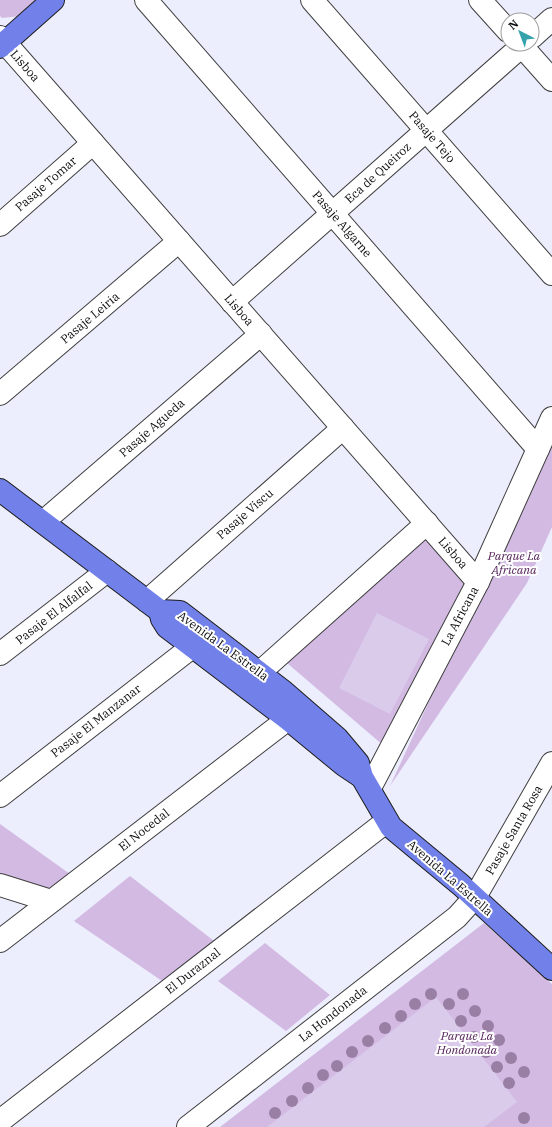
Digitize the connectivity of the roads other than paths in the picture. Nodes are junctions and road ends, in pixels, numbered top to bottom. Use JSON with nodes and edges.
{"nodes":[{"id":1,"x":53,"y":0,"type":"edge"},
{"id":2,"x":146,"y":0,"type":"edge"},
{"id":3,"x":312,"y":0,"type":"edge"},
{"id":4,"x":480,"y":0,"type":"edge"},
{"id":5,"x":552,"y":19,"type":"edge"},
{"id":6,"x":500,"y":20,"type":"edge"},
{"id":7,"x":540,"y":27,"type":"edge"},
{"id":8,"x":2,"y":42,"type":"edge"},
{"id":9,"x":508,"y":52,"type":"edge"},
{"id":10,"x":530,"y":52,"type":"edge"},
{"id":11,"x":552,"y":80,"type":"edge"},
{"id":12,"x":426,"y":130,"type":"junction"},
{"id":13,"x":93,"y":143,"type":"junction"},
{"id":14,"x":333,"y":213,"type":"junction"},
{"id":15,"x":0,"y":225,"type":"edge"},
{"id":16,"x":179,"y":241,"type":"junction"},
{"id":17,"x":552,"y":274,"type":"edge"},
{"id":18,"x":232,"y":302,"type":"junction"},
{"id":19,"x":261,"y":334,"type":"junction"},
{"id":20,"x":0,"y":394,"type":"edge"},
{"id":21,"x":552,"y":418,"type":"edge"},
{"id":22,"x":343,"y":428,"type":"junction"},
{"id":23,"x":538,"y":449,"type":"junction"},
{"id":24,"x":0,"y":490,"type":"edge"},
{"id":25,"x":43,"y":522,"type":"junction"},
{"id":26,"x":426,"y":523,"type":"junction"},
{"id":27,"x":107,"y":571,"type":"junction"},
{"id":28,"x":478,"y":582,"type":"junction"},
{"id":29,"x":153,"y":606,"type":"junction"},
{"id":30,"x":192,"y":647,"type":"junction"},
{"id":31,"x":0,"y":654,"type":"edge"},
{"id":32,"x":260,"y":673,"type":"junction"},
{"id":33,"x":288,"y":719,"type":"junction"},
{"id":34,"x":552,"y":762,"type":"edge"},
{"id":35,"x":366,"y":782,"type":"junction"},
{"id":36,"x":0,"y":796,"type":"edge"},
{"id":37,"x":387,"y":822,"type":"junction"},
{"id":38,"x":0,"y":885,"type":"edge"},
{"id":39,"x":475,"y":897,"type":"junction"},
{"id":40,"x":52,"y":901,"type":"junction"},
{"id":41,"x":0,"y":941,"type":"edge"},
{"id":42,"x":552,"y":969,"type":"edge"},
{"id":43,"x":0,"y":1121,"type":"edge"},
{"id":44,"x":188,"y":1127,"type":"edge"}],
"edges":[{"from":1,"to":8,"type":"main road"},
{"from":2,"to":14,"type":"street","name":"Pasaje Algarne"},
{"from":3,"to":12,"type":"street","name":"Pasaje Tejo"},
{"from":4,"to":6,"type":"street"},
{"from":5,"to":7,"type":"street","name":"Eca de Queiroz"},
{"from":8,"to":13,"type":"street","name":"Lisboa"},
{"from":9,"to":12,"type":"street","name":"Eca de Queiroz"},
{"from":10,"to":11,"type":"street"},
{"from":12,"to":14,"type":"street","name":"Eca de Queiroz"},
{"from":12,"to":17,"type":"street","name":"Pasaje Tejo"},
{"from":13,"to":15,"type":"street","name":"Pasaje Tomar"},
{"from":13,"to":16,"type":"street","name":"Lisboa"},
{"from":14,"to":18,"type":"street","name":"Eca de Queiroz"},
{"from":14,"to":23,"type":"street","name":"Pasaje Algarne"},
{"from":16,"to":18,"type":"street","name":"Lisboa"},
{"from":16,"to":20,"type":"street","name":"Pasaje Leiria"},
{"from":18,"to":19,"type":"street","name":"Lisboa"},
{"from":19,"to":22,"type":"street","name":"Lisboa"},
{"from":19,"to":25,"type":"street","name":"Pasaje Agueda"},
{"from":21,"to":23,"type":"street","name":"La Africana"},
{"from":22,"to":26,"type":"street","name":"Lisboa"},
{"from":22,"to":29,"type":"street","name":"Pasaje Viscu"},
{"from":23,"to":28,"type":"street","name":"La Africana"},
{"from":24,"to":25,"type":"main road","name":"Avenida La Estrella"},
{"from":25,"to":27,"type":"main road","name":"Avenida La Estrella"},
{"from":26,"to":28,"type":"street","name":"Lisboa"},
{"from":26,"to":32,"type":"street"},
{"from":27,"to":29,"type":"main road","name":"Avenida La Estrella"},
{"from":27,"to":31,"type":"street","name":"Pasaje El Alfalfal"},
{"from":28,"to":35,"type":"street","name":"La Africana"},
{"from":29,"to":30,"type":"main road","name":"Avenida La Estrella"},
{"from":29,"to":32,"type":"main road","name":"Avenida La Estrella"},
{"from":30,"to":33,"type":"main road","name":"Avenida La Estrella"},
{"from":30,"to":36,"type":"street","name":"Pasaje El Manzanar"},
{"from":32,"to":35,"type":"main road","name":"Avenida La Estrella"},
{"from":33,"to":35,"type":"main road","name":"Avenida La Estrella"},
{"from":33,"to":40,"type":"street","name":"El Nocedal"},
{"from":34,"to":39,"type":"street","name":"Pasaje Santa Rosa"},
{"from":35,"to":37,"type":"main road","name":"Avenida La Estrella"},
{"from":37,"to":39,"type":"main road","name":"Avenida La Estrella"},
{"from":37,"to":43,"type":"street","name":"El Duraznal"},
{"from":38,"to":40,"type":"street"},
{"from":39,"to":42,"type":"main road","name":"Avenida La Estrella"},
{"from":39,"to":44,"type":"street","name":"La Hondonada"},
{"from":40,"to":41,"type":"street","name":"El Nocedal"}]}
